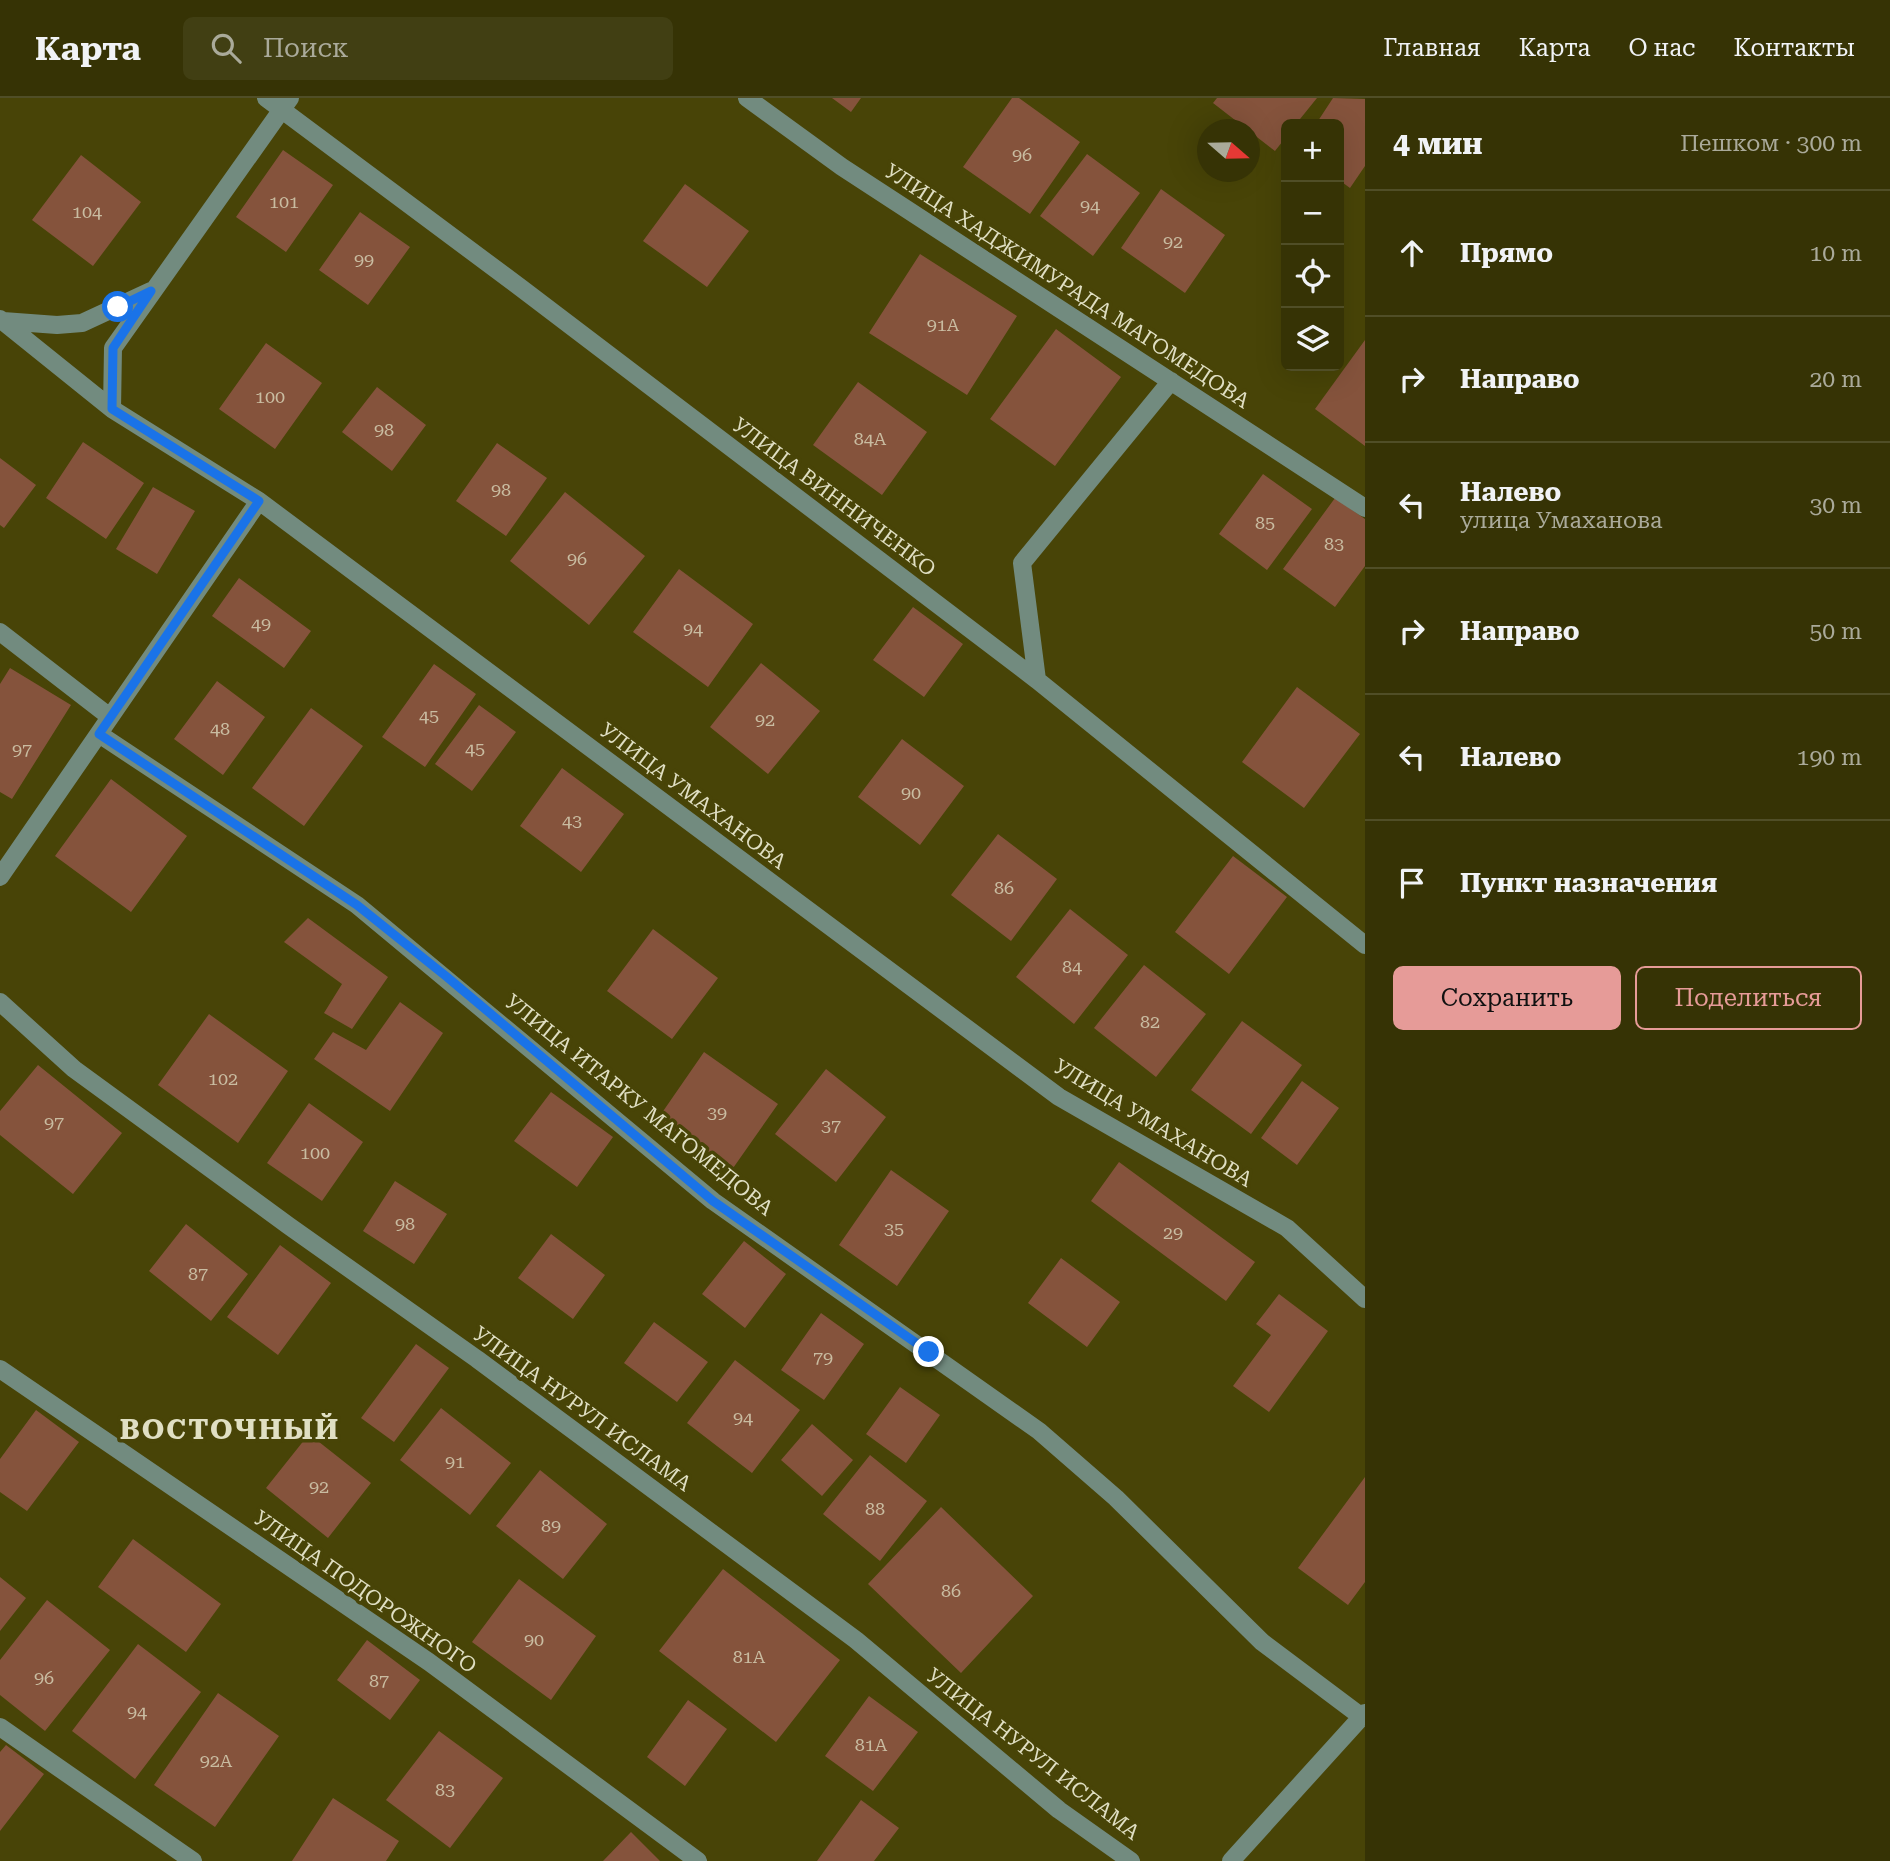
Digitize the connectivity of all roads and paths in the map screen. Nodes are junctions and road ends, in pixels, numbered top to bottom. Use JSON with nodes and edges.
{"nodes":[{"id":1,"x":266,"y":98,"type":"edge"},
{"id":2,"x":747,"y":98,"type":"edge"},
{"id":3,"x":286,"y":103,"type":"edge"},
{"id":4,"x":151,"y":291,"type":"junction"},
{"id":5,"x":1,"y":320,"type":"edge"},
{"id":6,"x":1171,"y":382,"type":"junction"},
{"id":7,"x":112,"y":409,"type":"junction"},
{"id":8,"x":259,"y":501,"type":"junction"},
{"id":9,"x":1365,"y":508,"type":"edge"},
{"id":10,"x":0,"y":632,"type":"edge"},
{"id":11,"x":1037,"y":680,"type":"junction"},
{"id":12,"x":110,"y":717,"type":"junction"},
{"id":13,"x":99,"y":734,"type":"junction"},
{"id":14,"x":0,"y":877,"type":"edge"},
{"id":15,"x":1365,"y":945,"type":"edge"},
{"id":16,"x":0,"y":1002,"type":"edge"},
{"id":17,"x":1365,"y":1299,"type":"edge"},
{"id":18,"x":0,"y":1369,"type":"edge"},
{"id":19,"x":1363,"y":1715,"type":"edge"},
{"id":20,"x":0,"y":1727,"type":"edge"},
{"id":21,"x":193,"y":1861,"type":"edge"},
{"id":22,"x":698,"y":1861,"type":"edge"},
{"id":23,"x":1131,"y":1861,"type":"edge"},
{"id":24,"x":1231,"y":1861,"type":"edge"}],
"edges":[{"from":1,"to":3,"type":"street","name":"УЛИЦА ВИННИЧЕНКО"},
{"from":2,"to":6,"type":"street","name":"УЛИЦА ХАДЖИМУРАДА МАГОМЕДОВА"},
{"from":3,"to":4,"type":"street"},
{"from":3,"to":11,"type":"street","name":"УЛИЦА ВИННИЧЕНКО"},
{"from":4,"to":5,"type":"street"},
{"from":4,"to":7,"type":"street"},
{"from":5,"to":7,"type":"street","name":"УЛИЦА УМАХАНОВА"},
{"from":6,"to":9,"type":"street","name":"УЛИЦА ХАДЖИМУРАДА МАГОМЕДОВА"},
{"from":6,"to":11,"type":"street"},
{"from":7,"to":8,"type":"street","name":"УЛИЦА УМАХАНОВА"},
{"from":8,"to":12,"type":"street"},
{"from":8,"to":17,"type":"street","name":"УЛИЦА УМАХАНОВА"},
{"from":10,"to":12,"type":"street"},
{"from":11,"to":15,"type":"street","name":"УЛИЦА ВИННИЧЕНКО"},
{"from":12,"to":13,"type":"street"},
{"from":13,"to":14,"type":"street"},
{"from":13,"to":19,"type":"street","name":"УЛИЦА ИТАРКУ МАГОМЕДОВА"},
{"from":16,"to":23,"type":"street","name":"УЛИЦА НУРУЛ ИСЛАМА"},
{"from":18,"to":22,"type":"street","name":"УЛИЦА ПОДОРОЖНОГО"},
{"from":19,"to":24,"type":"street"},
{"from":20,"to":21,"type":"street"}]}
